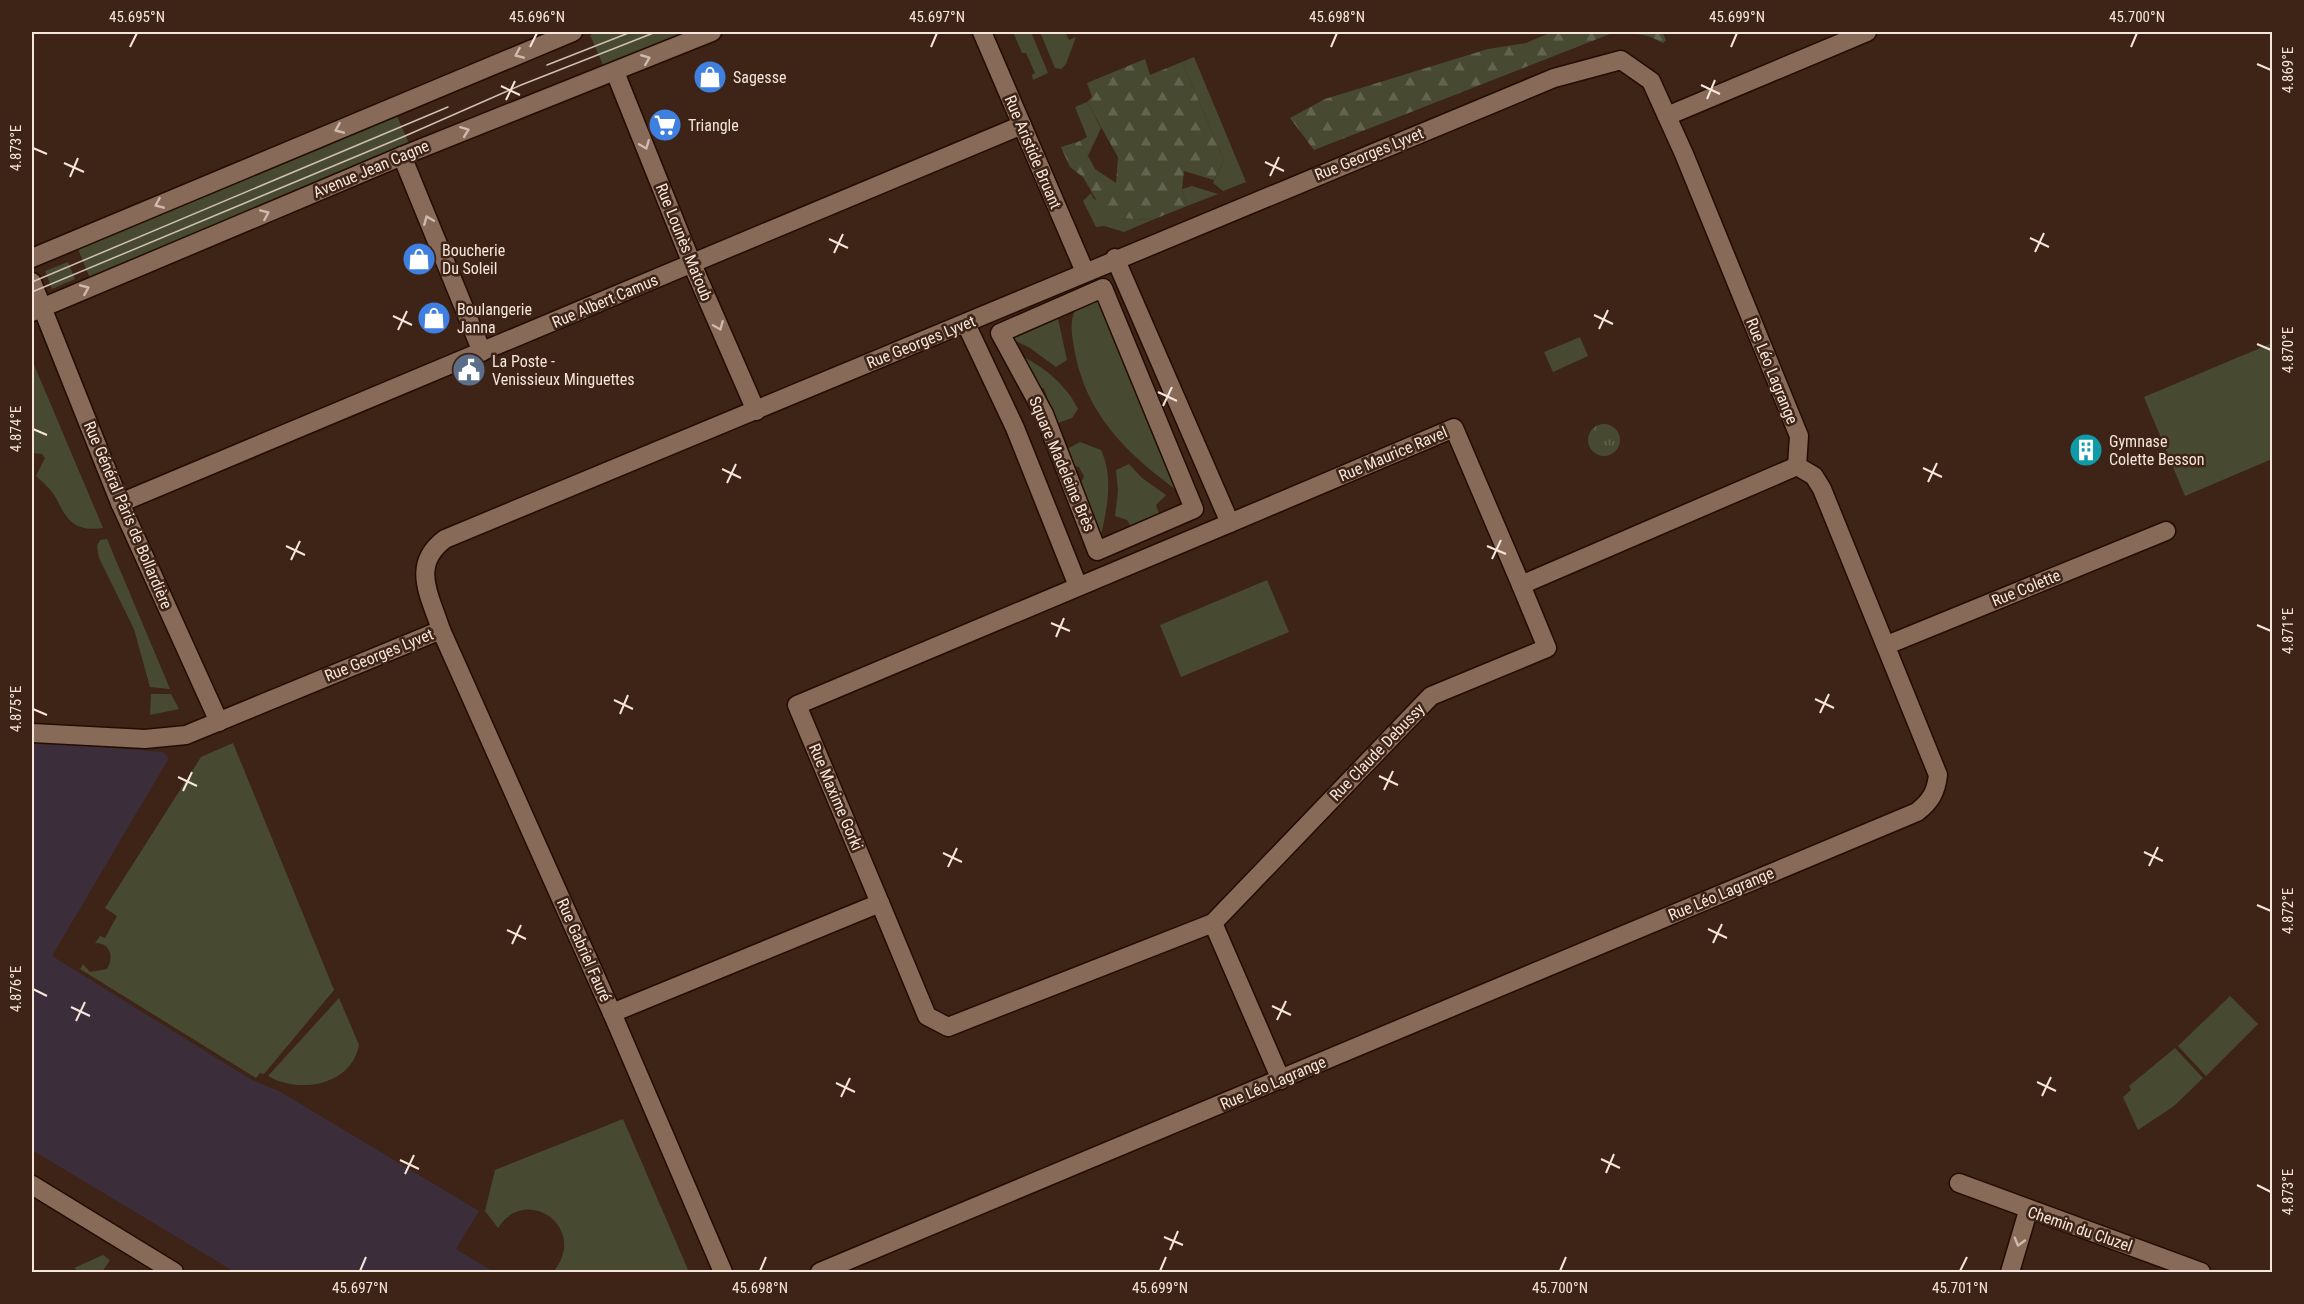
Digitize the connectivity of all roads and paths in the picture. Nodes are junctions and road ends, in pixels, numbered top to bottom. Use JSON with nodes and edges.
{"nodes":[{"id":1,"x":573,"y":32,"type":"edge"},
{"id":2,"x":712,"y":32,"type":"edge"},
{"id":3,"x":982,"y":32,"type":"edge"},
{"id":4,"x":1867,"y":32,"type":"edge"},
{"id":5,"x":615,"y":72,"type":"junction"},
{"id":6,"x":1667,"y":116,"type":"junction"},
{"id":7,"x":1022,"y":125,"type":"junction"},
{"id":8,"x":402,"y":156,"type":"junction"},
{"id":9,"x":32,"y":258,"type":"edge"},
{"id":10,"x":1115,"y":258,"type":"junction"},
{"id":11,"x":692,"y":264,"type":"junction"},
{"id":12,"x":1085,"y":272,"type":"junction"},
{"id":13,"x":32,"y":282,"type":"edge"},
{"id":14,"x":1103,"y":288,"type":"joint"},
{"id":15,"x":37,"y":310,"type":"edge"},
{"id":16,"x":966,"y":324,"type":"junction"},
{"id":17,"x":482,"y":352,"type":"junction"},
{"id":18,"x":756,"y":411,"type":"junction"},
{"id":19,"x":1797,"y":466,"type":"junction"},
{"id":20,"x":120,"y":503,"type":"junction"},
{"id":21,"x":1230,"y":524,"type":"junction"},
{"id":22,"x":2166,"y":531,"type":"dead end"},
{"id":23,"x":1521,"y":585,"type":"junction"},
{"id":24,"x":1078,"y":586,"type":"junction"},
{"id":25,"x":441,"y":630,"type":"junction"},
{"id":26,"x":1887,"y":645,"type":"junction"},
{"id":27,"x":219,"y":722,"type":"junction"},
{"id":28,"x":32,"y":733,"type":"edge"},
{"id":29,"x":880,"y":903,"type":"junction"},
{"id":30,"x":1213,"y":923,"type":"junction"},
{"id":31,"x":612,"y":1013,"type":"junction"},
{"id":32,"x":1281,"y":1080,"type":"junction"},
{"id":33,"x":1959,"y":1183,"type":"dead end"},
{"id":34,"x":32,"y":1185,"type":"edge"},
{"id":35,"x":2028,"y":1211,"type":"junction"},
{"id":36,"x":174,"y":1272,"type":"edge"},
{"id":37,"x":723,"y":1272,"type":"edge"},
{"id":38,"x":820,"y":1272,"type":"edge"},
{"id":39,"x":2010,"y":1272,"type":"edge"},
{"id":40,"x":2201,"y":1272,"type":"edge"}],
"edges":[{"from":1,"to":9,"type":"street","one_way":true},
{"from":5,"to":2,"type":"street","name":"Avenue Jean Cagne","one_way":true},
{"from":3,"to":7,"type":"street","name":"Rue Aristide Bruant"},
{"from":4,"to":6,"type":"street"},
{"from":8,"to":5,"type":"street","name":"Avenue Jean Cagne","one_way":true},
{"from":5,"to":11,"type":"street","name":"Rue Lounès Matoub","one_way":true},
{"from":6,"to":10,"type":"street","name":"Rue Georges Lyvet"},
{"from":6,"to":19,"type":"street","name":"Rue Léo Lagrange"},
{"from":7,"to":11,"type":"street","name":"Rue Albert Camus"},
{"from":7,"to":12,"type":"street","name":"Rue Aristide Bruant"},
{"from":15,"to":8,"type":"street","name":"Avenue Jean Cagne","one_way":true},
{"from":17,"to":8,"type":"street","one_way":true},
{"from":10,"to":12,"type":"street","name":"Rue Georges Lyvet"},
{"from":10,"to":21,"type":"street"},
{"from":11,"to":17,"type":"street","name":"Rue Albert Camus"},
{"from":11,"to":18,"type":"street","name":"Rue Lounès Matoub","one_way":true},
{"from":12,"to":16,"type":"street","name":"Rue Georges Lyvet"},
{"from":13,"to":15,"type":"street","name":"Rue Général Pâris de Bollardière"},
{"from":14,"to":14,"type":"street","name":"Square Madeleine Brès"},
{"from":15,"to":20,"type":"street","name":"Rue Général Pâris de Bollardière"},
{"from":16,"to":18,"type":"street","name":"Rue Georges Lyvet"},
{"from":16,"to":24,"type":"street"},
{"from":17,"to":20,"type":"street","name":"Rue Albert Camus"},
{"from":18,"to":25,"type":"street","name":"Rue Georges Lyvet"},
{"from":19,"to":23,"type":"street"},
{"from":19,"to":26,"type":"street","name":"Rue Léo Lagrange"},
{"from":20,"to":27,"type":"street","name":"Rue Général Pâris de Bollardière"},
{"from":21,"to":23,"type":"street","name":"Rue Maurice Ravel"},
{"from":21,"to":24,"type":"street","name":"Rue Maxime Gorki"},
{"from":22,"to":26,"type":"street","name":"Rue Colette"},
{"from":23,"to":30,"type":"street","name":"Rue Claude Debussy"},
{"from":24,"to":29,"type":"street","name":"Rue Maxime Gorki"},
{"from":25,"to":27,"type":"street","name":"Rue Georges Lyvet"},
{"from":25,"to":31,"type":"street","name":"Rue Gabriel Fauré"},
{"from":26,"to":32,"type":"street","name":"Rue Léo Lagrange"},
{"from":27,"to":28,"type":"street","name":"Rue Georges Lyvet"},
{"from":29,"to":30,"type":"street","name":"Rue Claude Debussy"},
{"from":29,"to":31,"type":"street"},
{"from":30,"to":32,"type":"street"},
{"from":31,"to":37,"type":"street","name":"Rue Gabriel Fauré"},
{"from":32,"to":38,"type":"street","name":"Rue Léo Lagrange"},
{"from":33,"to":35,"type":"street","name":"Chemin du Cluzel"},
{"from":34,"to":36,"type":"street"},
{"from":35,"to":39,"type":"street","one_way":true},
{"from":35,"to":40,"type":"street","name":"Chemin du Cluzel"}]}
